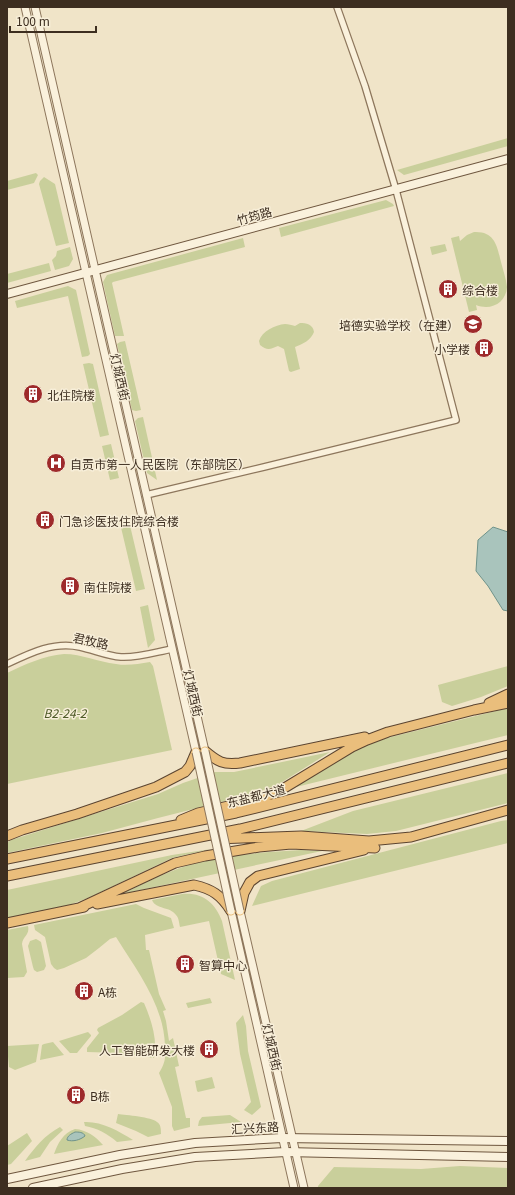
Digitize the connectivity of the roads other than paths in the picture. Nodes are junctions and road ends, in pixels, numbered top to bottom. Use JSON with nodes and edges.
{"nodes":[{"id":1,"x":26,"y":7,"type":"edge"},
{"id":2,"x":35,"y":7,"type":"edge"},
{"id":3,"x":337,"y":7,"type":"edge"},
{"id":4,"x":508,"y":159,"type":"edge"},
{"id":5,"x":396,"y":190,"type":"junction"},
{"id":6,"x":95,"y":270,"type":"junction"},
{"id":7,"x":86,"y":272,"type":"junction"},
{"id":8,"x":7,"y":294,"type":"edge"},
{"id":9,"x":146,"y":495,"type":"junction"},
{"id":10,"x":172,"y":649,"type":"junction"},
{"id":11,"x":7,"y":664,"type":"edge"},
{"id":12,"x":508,"y":694,"type":"edge"},
{"id":13,"x":508,"y":703,"type":"edge"},
{"id":14,"x":474,"y":710,"type":"junction"},
{"id":15,"x":388,"y":732,"type":"junction"},
{"id":16,"x":508,"y":745,"type":"edge"},
{"id":17,"x":201,"y":751,"type":"junction"},
{"id":18,"x":508,"y":763,"type":"edge"},
{"id":19,"x":505,"y":812,"type":"edge"},
{"id":20,"x":155,"y":829,"type":"junction"},
{"id":21,"x":7,"y":836,"type":"edge"},
{"id":22,"x":411,"y":836,"type":"junction"},
{"id":23,"x":185,"y":840,"type":"junction"},
{"id":24,"x":375,"y":848,"type":"junction"},
{"id":25,"x":7,"y":859,"type":"edge"},
{"id":26,"x":7,"y":876,"type":"edge"},
{"id":27,"x":79,"y":908,"type":"junction"},
{"id":28,"x":235,"y":911,"type":"junction"},
{"id":29,"x":7,"y":923,"type":"edge"},
{"id":30,"x":282,"y":1138,"type":"junction"},
{"id":31,"x":292,"y":1138,"type":"junction"},
{"id":32,"x":508,"y":1141,"type":"edge"},
{"id":33,"x":286,"y":1152,"type":"junction"},
{"id":34,"x":295,"y":1152,"type":"junction"},
{"id":35,"x":508,"y":1157,"type":"edge"},
{"id":36,"x":7,"y":1179,"type":"edge"},
{"id":37,"x":32,"y":1188,"type":"edge"},
{"id":38,"x":294,"y":1188,"type":"edge"},
{"id":39,"x":304,"y":1188,"type":"edge"}],
"edges":[{"from":1,"to":7,"type":"street","name":"灯城西街"},
{"from":2,"to":6,"type":"street","name":"灯城西街"},
{"from":3,"to":5,"type":"street"},
{"from":4,"to":5,"type":"main road","name":"竹筠路"},
{"from":5,"to":6,"type":"main road","name":"竹筠路"},
{"from":5,"to":9,"type":"street"},
{"from":6,"to":7,"type":"main road","name":"竹筠路"},
{"from":6,"to":9,"type":"street","name":"灯城西街"},
{"from":7,"to":8,"type":"main road","name":"竹筠路"},
{"from":7,"to":10,"type":"street","name":"灯城西街"},
{"from":9,"to":17,"type":"street","name":"灯城西街"},
{"from":10,"to":11,"type":"street","name":"君牧路"},
{"from":10,"to":17,"type":"street","name":"灯城西街"},
{"from":12,"to":14,"type":"highway"},
{"from":13,"to":14,"type":"highway"},
{"from":14,"to":15,"type":"highway"},
{"from":15,"to":17,"type":"highway"},
{"from":15,"to":20,"type":"highway"},
{"from":16,"to":20,"type":"highway","name":"东盐都大道"},
{"from":17,"to":21,"type":"highway"},
{"from":17,"to":28,"type":"street","bridge":true},
{"from":18,"to":23,"type":"highway"},
{"from":19,"to":22,"type":"highway"},
{"from":20,"to":25,"type":"highway","name":"东盐都大道"},
{"from":22,"to":23,"type":"highway"},
{"from":22,"to":24,"type":"highway"},
{"from":23,"to":26,"type":"highway"},
{"from":24,"to":27,"type":"highway"},
{"from":24,"to":28,"type":"highway"},
{"from":27,"to":28,"type":"highway"},
{"from":27,"to":29,"type":"highway"},
{"from":28,"to":30,"type":"street","name":"灯城西街"},
{"from":28,"to":31,"type":"street","name":"灯城西街"},
{"from":30,"to":31,"type":"main road","name":"汇兴东路"},
{"from":30,"to":33,"type":"street","name":"灯城西街"},
{"from":30,"to":36,"type":"main road","name":"汇兴东路"},
{"from":31,"to":32,"type":"main road","name":"汇兴东路"},
{"from":31,"to":34,"type":"street","name":"灯城西街"},
{"from":33,"to":34,"type":"main road"},
{"from":33,"to":37,"type":"main road"},
{"from":33,"to":38,"type":"street","name":"灯城西街"},
{"from":34,"to":35,"type":"main road"},
{"from":34,"to":39,"type":"street","name":"灯城西街"}]}
